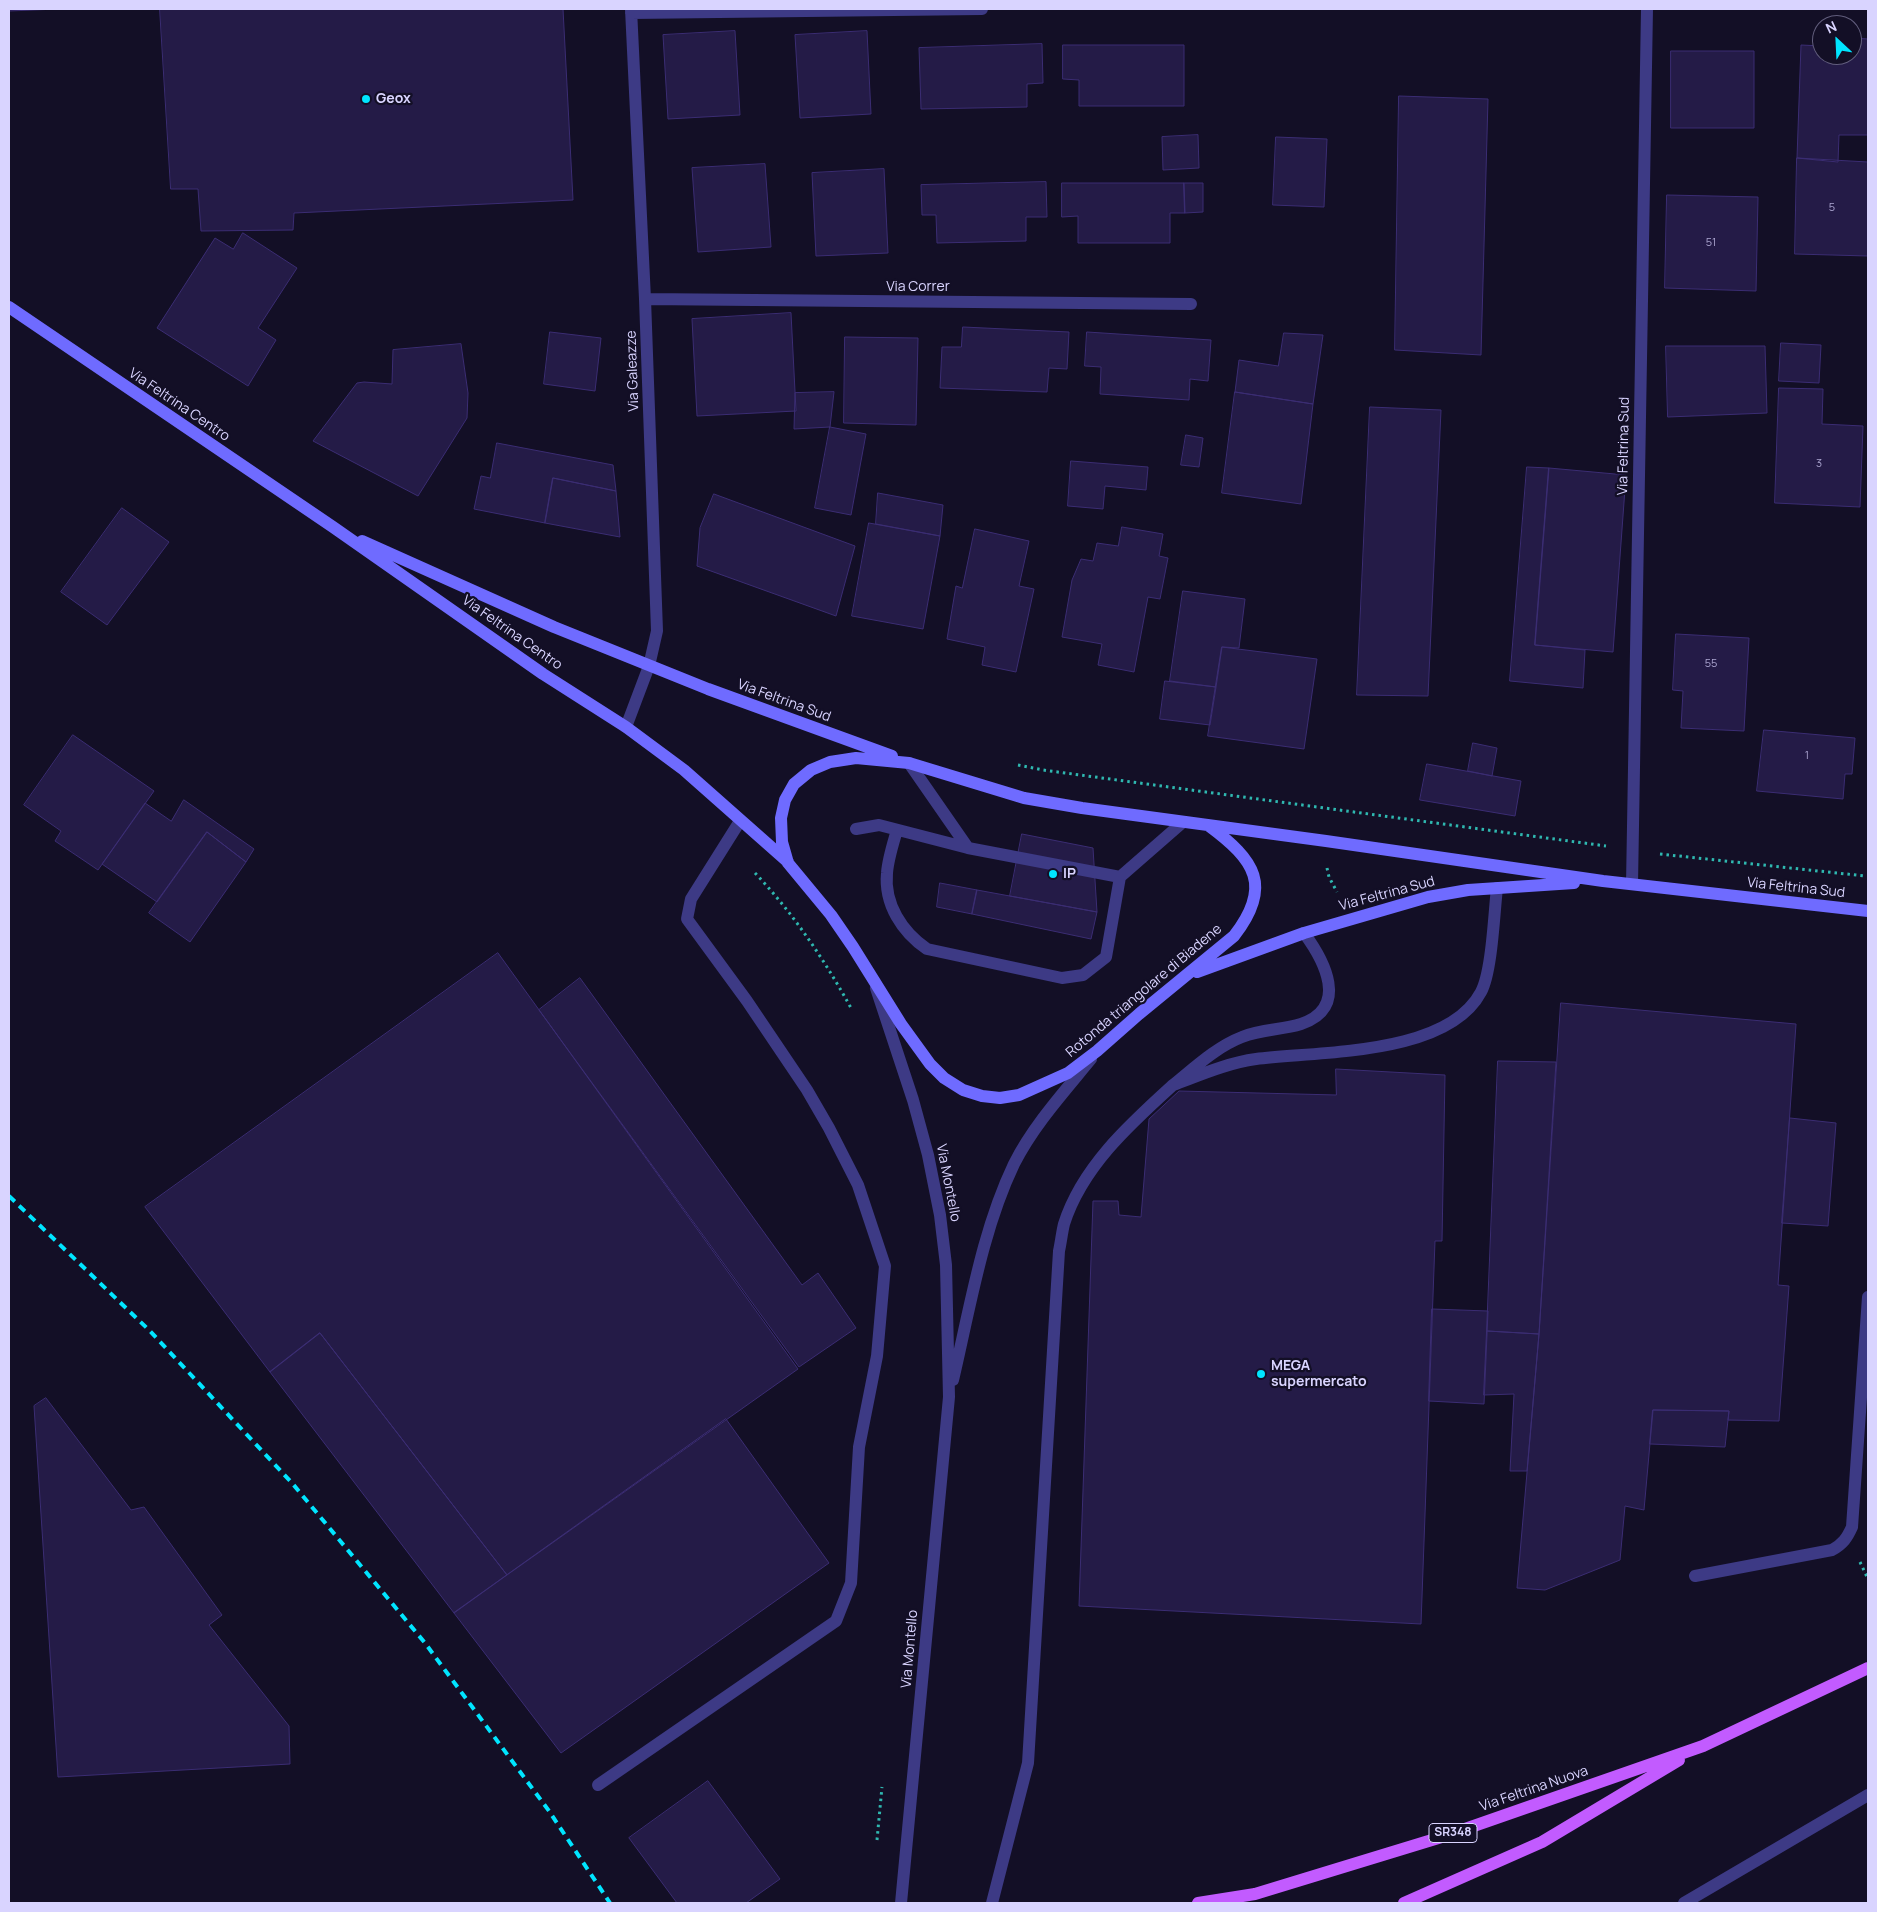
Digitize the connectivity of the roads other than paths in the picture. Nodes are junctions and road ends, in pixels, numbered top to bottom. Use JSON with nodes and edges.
{"nodes":[{"id":1,"x":982,"y":9,"type":"edge"},
{"id":2,"x":1648,"y":9,"type":"edge"},
{"id":3,"x":631,"y":11,"type":"edge"},
{"id":4,"x":645,"y":299,"type":"junction"},
{"id":5,"x":1191,"y":304,"type":"dead end"},
{"id":6,"x":9,"y":307,"type":"edge"},
{"id":7,"x":333,"y":527,"type":"junction"},
{"id":8,"x":649,"y":666,"type":"junction"},
{"id":9,"x":626,"y":727,"type":"junction"},
{"id":10,"x":909,"y":762,"type":"junction"},
{"id":11,"x":740,"y":821,"type":"junction"},
{"id":12,"x":1183,"y":822,"type":"junction"},
{"id":13,"x":1209,"y":826,"type":"junction"},
{"id":14,"x":856,"y":829,"type":"dead end"},
{"id":15,"x":897,"y":830,"type":"junction"},
{"id":16,"x":968,"y":848,"type":"junction"},
{"id":17,"x":788,"y":862,"type":"junction"},
{"id":18,"x":1120,"y":877,"type":"junction"},
{"id":19,"x":1604,"y":881,"type":"junction"},
{"id":20,"x":1632,"y":884,"type":"junction"},
{"id":21,"x":1497,"y":888,"type":"junction"},
{"id":22,"x":1868,"y":911,"type":"edge"},
{"id":23,"x":1304,"y":932,"type":"junction"},
{"id":24,"x":1186,"y":976,"type":"junction"},
{"id":25,"x":874,"y":982,"type":"junction"},
{"id":26,"x":1097,"y":1051,"type":"junction"},
{"id":27,"x":1173,"y":1085,"type":"junction"},
{"id":28,"x":1868,"y":1297,"type":"edge"},
{"id":29,"x":949,"y":1397,"type":"junction"},
{"id":30,"x":1695,"y":1576,"type":"dead end"},
{"id":31,"x":1868,"y":1668,"type":"edge"},
{"id":32,"x":1702,"y":1746,"type":"junction"},
{"id":33,"x":598,"y":1785,"type":"dead end"},
{"id":34,"x":1868,"y":1795,"type":"edge"},
{"id":35,"x":901,"y":1903,"type":"edge"},
{"id":36,"x":992,"y":1903,"type":"edge"},
{"id":37,"x":1198,"y":1903,"type":"edge"},
{"id":38,"x":1404,"y":1903,"type":"edge"},
{"id":39,"x":1684,"y":1903,"type":"edge"}],
"edges":[{"from":1,"to":3,"type":"street"},
{"from":2,"to":20,"type":"street","name":"Via Feltrina Sud"},
{"from":3,"to":4,"type":"street","name":"Via Galeazze"},
{"from":4,"to":5,"type":"street","name":"Via Correr"},
{"from":4,"to":8,"type":"street","name":"Via Galeazze"},
{"from":6,"to":7,"type":"main road","name":"Via Feltrina Centro"},
{"from":7,"to":8,"type":"main road","name":"Via Feltrina Centro"},
{"from":7,"to":9,"type":"main road","name":"Via Feltrina Centro"},
{"from":8,"to":9,"type":"street","name":"Via Galeazze"},
{"from":8,"to":10,"type":"main road","name":"Via Feltrina Sud"},
{"from":9,"to":11,"type":"main road"},
{"from":10,"to":12,"type":"main road","name":"Rotonda triangolare di Biadene"},
{"from":10,"to":16,"type":"street"},
{"from":10,"to":17,"type":"main road","name":"Rotonda triangolare di Biadene"},
{"from":11,"to":17,"type":"main road"},
{"from":11,"to":33,"type":"street"},
{"from":12,"to":13,"type":"main road","name":"Rotonda triangolare di Biadene"},
{"from":12,"to":18,"type":"street"},
{"from":13,"to":19,"type":"main road","name":"Via Feltrina Sud"},
{"from":13,"to":24,"type":"main road","name":"Rotonda triangolare di Biadene"},
{"from":14,"to":15,"type":"street"},
{"from":15,"to":16,"type":"street"},
{"from":15,"to":18,"type":"street"},
{"from":16,"to":18,"type":"street"},
{"from":17,"to":25,"type":"main road","name":"Rotonda triangolare di Biadene"},
{"from":19,"to":20,"type":"main road","name":"Via Feltrina Sud"},
{"from":19,"to":21,"type":"main road","name":"Via Feltrina Sud"},
{"from":20,"to":22,"type":"main road","name":"Via Feltrina Sud"},
{"from":21,"to":23,"type":"main road","name":"Via Feltrina Sud"},
{"from":21,"to":27,"type":"street"},
{"from":23,"to":24,"type":"main road","name":"Via Feltrina Sud"},
{"from":23,"to":27,"type":"street"},
{"from":24,"to":26,"type":"main road","name":"Rotonda triangolare di Biadene"},
{"from":25,"to":26,"type":"main road","name":"Rotonda triangolare di Biadene"},
{"from":25,"to":29,"type":"street","name":"Via Montello"},
{"from":26,"to":29,"type":"street","name":"Via Montello"},
{"from":27,"to":36,"type":"street"},
{"from":28,"to":30,"type":"street"},
{"from":29,"to":35,"type":"street","name":"Via Montello"},
{"from":31,"to":32,"type":"main road","name":"Via Feltrina Nuova","number":"SR348"},
{"from":32,"to":37,"type":"main road","name":"Via Feltrina Nuova","number":"SR348"},
{"from":32,"to":38,"type":"main road"},
{"from":34,"to":39,"type":"street"}]}
